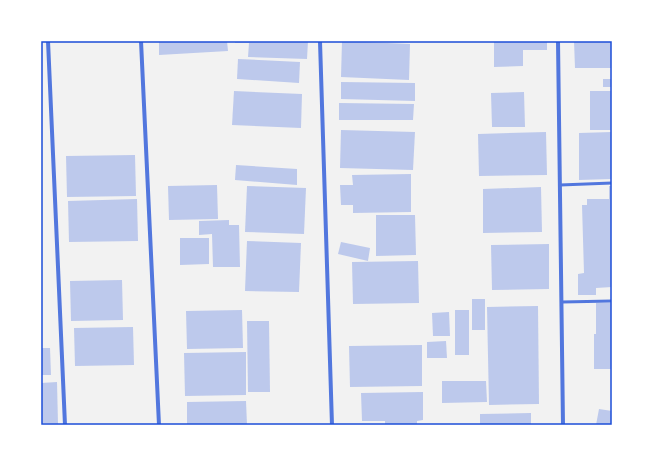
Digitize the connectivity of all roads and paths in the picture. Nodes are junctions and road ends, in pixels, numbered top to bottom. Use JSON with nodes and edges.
{"nodes":[{"id":1,"x":48,"y":41,"type":"edge"},
{"id":2,"x":141,"y":41,"type":"edge"},
{"id":3,"x":320,"y":41,"type":"edge"},
{"id":4,"x":558,"y":41,"type":"edge"},
{"id":5,"x":612,"y":183,"type":"edge"},
{"id":6,"x":560,"y":185,"type":"junction"},
{"id":7,"x":612,"y":301,"type":"edge"},
{"id":8,"x":562,"y":302,"type":"junction"},
{"id":9,"x":65,"y":425,"type":"edge"},
{"id":10,"x":159,"y":425,"type":"edge"},
{"id":11,"x":332,"y":425,"type":"edge"},
{"id":12,"x":563,"y":425,"type":"edge"}],
"edges":[{"from":1,"to":9,"type":"street"},
{"from":2,"to":10,"type":"street"},
{"from":3,"to":11,"type":"street"},
{"from":4,"to":6,"type":"street"},
{"from":5,"to":6,"type":"lane"},
{"from":6,"to":8,"type":"street"},
{"from":7,"to":8,"type":"lane"},
{"from":8,"to":12,"type":"street"}]}
